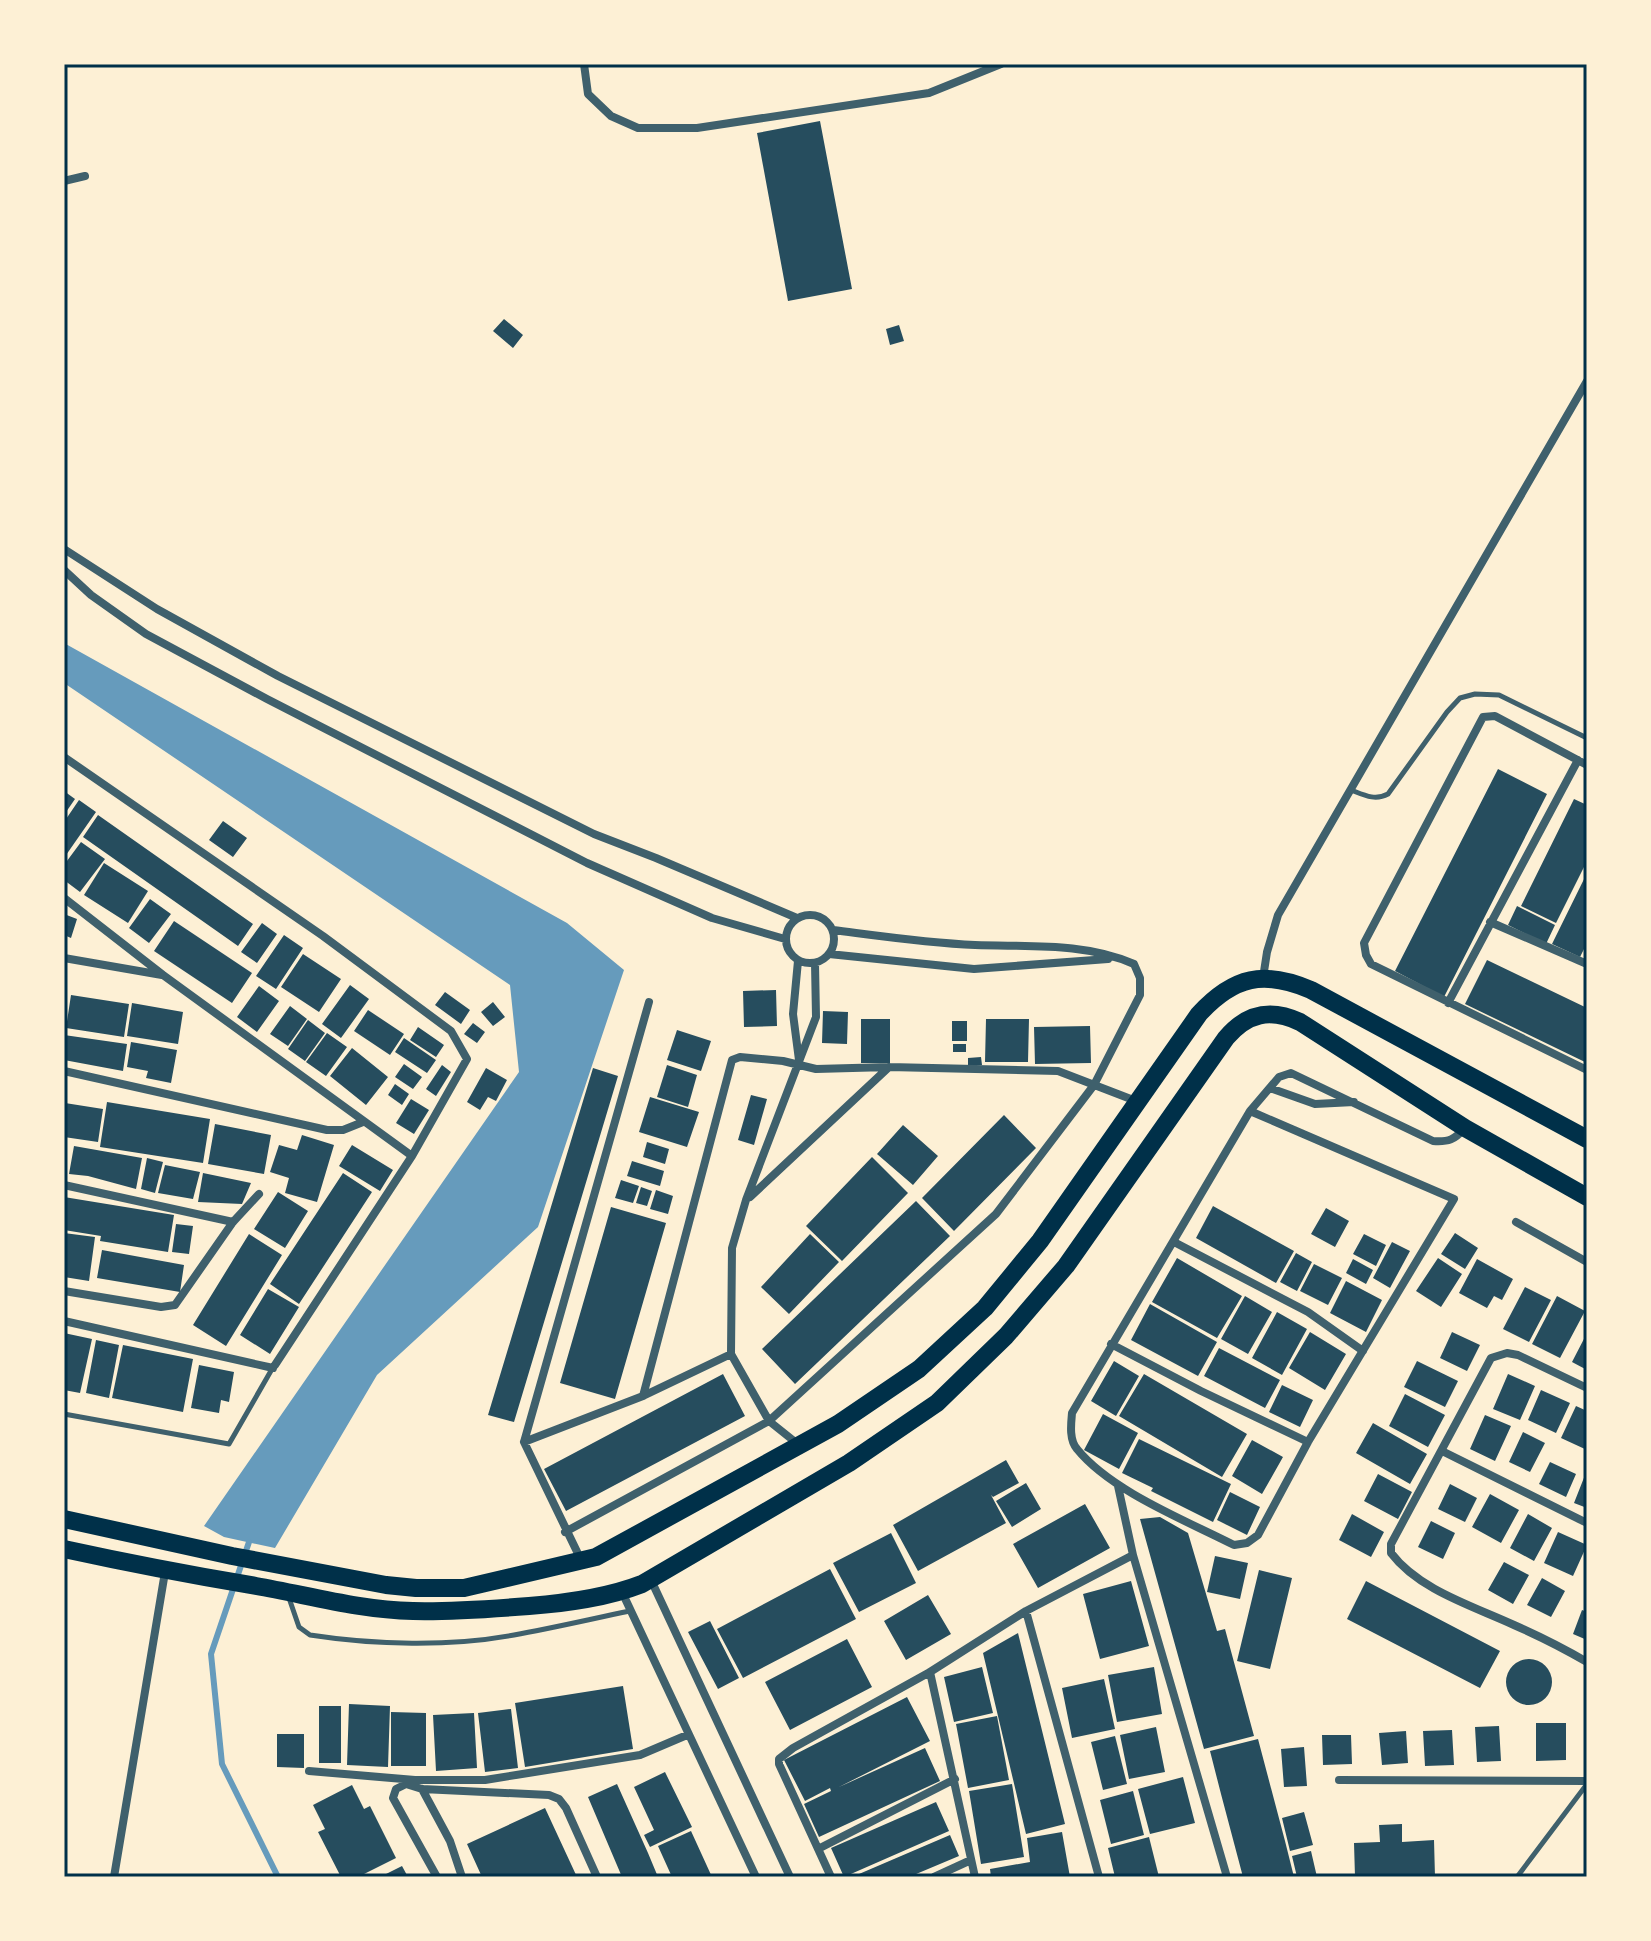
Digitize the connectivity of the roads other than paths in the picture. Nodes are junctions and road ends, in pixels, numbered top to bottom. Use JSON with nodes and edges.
{"nodes":[{"id":1,"x":584,"y":64,"type":"edge"},
{"id":2,"x":1001,"y":64,"type":"edge"},
{"id":3,"x":85,"y":176,"type":"dead end"},
{"id":4,"x":64,"y":181,"type":"edge"},
{"id":5,"x":1587,"y":381,"type":"edge"},
{"id":6,"x":64,"y":549,"type":"edge"},
{"id":7,"x":64,"y":570,"type":"edge"},
{"id":8,"x":1587,"y":738,"type":"edge"},
{"id":9,"x":64,"y":757,"type":"edge"},
{"id":10,"x":1578,"y":760,"type":"junction"},
{"id":11,"x":1587,"y":765,"type":"edge"},
{"id":12,"x":1351,"y":790,"type":"junction"},
{"id":13,"x":64,"y":898,"type":"edge"},
{"id":14,"x":797,"y":918,"type":"junction"},
{"id":15,"x":1490,"y":922,"type":"junction"},
{"id":16,"x":833,"y":930,"type":"junction"},
{"id":17,"x":785,"y":939,"type":"junction"},
{"id":18,"x":829,"y":954,"type":"junction"},
{"id":19,"x":64,"y":958,"type":"edge"},
{"id":20,"x":1120,"y":958,"type":"junction"},
{"id":21,"x":798,"y":961,"type":"junction"},
{"id":22,"x":815,"y":963,"type":"junction"},
{"id":23,"x":1587,"y":964,"type":"edge"},
{"id":24,"x":163,"y":975,"type":"junction"},
{"id":25,"x":1263,"y":978,"type":"junction"},
{"id":26,"x":649,"y":1002,"type":"dead end"},
{"id":27,"x":1448,"y":1003,"type":"junction"},
{"id":28,"x":800,"y":1065,"type":"junction"},
{"id":29,"x":889,"y":1067,"type":"junction"},
{"id":30,"x":1587,"y":1070,"type":"edge"},
{"id":31,"x":64,"y":1071,"type":"edge"},
{"id":32,"x":1094,"y":1085,"type":"junction"},
{"id":33,"x":1270,"y":1088,"type":"junction"},
{"id":34,"x":1138,"y":1102,"type":"junction"},
{"id":35,"x":1355,"y":1102,"type":"junction"},
{"id":36,"x":1250,"y":1111,"type":"junction"},
{"id":37,"x":363,"y":1122,"type":"junction"},
{"id":38,"x":1459,"y":1124,"type":"junction"},
{"id":39,"x":1587,"y":1139,"type":"edge"},
{"id":40,"x":1433,"y":1141,"type":"junction"},
{"id":41,"x":412,"y":1156,"type":"junction"},
{"id":42,"x":64,"y":1185,"type":"edge"},
{"id":43,"x":259,"y":1194,"type":"dead end"},
{"id":44,"x":1587,"y":1197,"type":"edge"},
{"id":45,"x":746,"y":1200,"type":"junction"},
{"id":46,"x":233,"y":1222,"type":"junction"},
{"id":47,"x":1516,"y":1222,"type":"dead end"},
{"id":48,"x":1174,"y":1242,"type":"junction"},
{"id":49,"x":1029,"y":1255,"type":"junction"},
{"id":50,"x":1587,"y":1262,"type":"edge"},
{"id":51,"x":1057,"y":1276,"type":"junction"},
{"id":52,"x":64,"y":1291,"type":"edge"},
{"id":53,"x":64,"y":1321,"type":"edge"},
{"id":54,"x":1111,"y":1344,"type":"junction"},
{"id":55,"x":1363,"y":1351,"type":"junction"},
{"id":56,"x":731,"y":1354,"type":"junction"},
{"id":57,"x":274,"y":1366,"type":"junction"},
{"id":58,"x":1587,"y":1388,"type":"edge"},
{"id":59,"x":643,"y":1396,"type":"junction"},
{"id":60,"x":64,"y":1414,"type":"edge"},
{"id":61,"x":769,"y":1421,"type":"junction"},
{"id":62,"x":524,"y":1442,"type":"junction"},
{"id":63,"x":1308,"y":1442,"type":"junction"},
{"id":64,"x":800,"y":1445,"type":"junction"},
{"id":65,"x":1442,"y":1451,"type":"junction"},
{"id":66,"x":1118,"y":1486,"type":"junction"},
{"id":67,"x":64,"y":1519,"type":"edge"},
{"id":68,"x":1587,"y":1523,"type":"edge"},
{"id":69,"x":565,"y":1532,"type":"junction"},
{"id":70,"x":64,"y":1549,"type":"edge"},
{"id":71,"x":1133,"y":1555,"type":"junction"},
{"id":72,"x":582,"y":1562,"type":"junction"},
{"id":73,"x":165,"y":1572,"type":"junction"},
{"id":74,"x":651,"y":1579,"type":"junction"},
{"id":75,"x":287,"y":1592,"type":"junction"},
{"id":76,"x":622,"y":1592,"type":"junction"},
{"id":77,"x":630,"y":1611,"type":"junction"},
{"id":78,"x":1026,"y":1611,"type":"junction"},
{"id":79,"x":1587,"y":1662,"type":"edge"},
{"id":80,"x":930,"y":1672,"type":"junction"},
{"id":81,"x":687,"y":1735,"type":"junction"},
{"id":82,"x":309,"y":1771,"type":"dead end"},
{"id":83,"x":955,"y":1779,"type":"junction"},
{"id":84,"x":1339,"y":1780,"type":"dead end"},
{"id":85,"x":1587,"y":1783,"type":"edge"},
{"id":86,"x":422,"y":1789,"type":"junction"},
{"id":87,"x":818,"y":1849,"type":"junction"},
{"id":88,"x":971,"y":1860,"type":"junction"},
{"id":89,"x":1223,"y":1876,"type":"edge"},
{"id":90,"x":114,"y":1877,"type":"edge"},
{"id":91,"x":437,"y":1877,"type":"edge"},
{"id":92,"x":462,"y":1877,"type":"edge"},
{"id":93,"x":597,"y":1877,"type":"edge"},
{"id":94,"x":756,"y":1877,"type":"edge"},
{"id":95,"x":790,"y":1877,"type":"edge"},
{"id":96,"x":831,"y":1877,"type":"edge"},
{"id":97,"x":934,"y":1877,"type":"edge"},
{"id":98,"x":975,"y":1877,"type":"edge"},
{"id":99,"x":1099,"y":1877,"type":"edge"},
{"id":100,"x":1517,"y":1877,"type":"edge"}],
"edges":[{"from":1,"to":2,"type":"street"},
{"from":3,"to":4,"type":"street"},
{"from":5,"to":12,"type":"street"},
{"from":6,"to":14,"type":"street"},
{"from":7,"to":17,"type":"street"},
{"from":8,"to":12,"type":"lane"},
{"from":9,"to":41,"type":"street"},
{"from":10,"to":11,"type":"street"},
{"from":10,"to":15,"type":"street"},
{"from":10,"to":27,"type":"street"},
{"from":12,"to":25,"type":"street"},
{"from":13,"to":24,"type":"street"},
{"from":14,"to":16,"type":"street"},
{"from":14,"to":17,"type":"street"},
{"from":15,"to":23,"type":"street"},
{"from":15,"to":27,"type":"street"},
{"from":16,"to":18,"type":"street"},
{"from":16,"to":20,"type":"street"},
{"from":17,"to":21,"type":"street"},
{"from":18,"to":20,"type":"street"},
{"from":18,"to":22,"type":"street"},
{"from":19,"to":24,"type":"street"},
{"from":20,"to":32,"type":"street"},
{"from":21,"to":22,"type":"street"},
{"from":21,"to":28,"type":"street"},
{"from":22,"to":28,"type":"street"},
{"from":24,"to":37,"type":"street"},
{"from":25,"to":34,"type":"highway"},
{"from":25,"to":39,"type":"highway"},
{"from":26,"to":62,"type":"street"},
{"from":27,"to":30,"type":"street"},
{"from":28,"to":29,"type":"street"},
{"from":28,"to":45,"type":"street"},
{"from":28,"to":59,"type":"street"},
{"from":29,"to":32,"type":"street"},
{"from":29,"to":45,"type":"street"},
{"from":31,"to":37,"type":"street"},
{"from":32,"to":34,"type":"street"},
{"from":32,"to":61,"type":"street"},
{"from":33,"to":35,"type":"street"},
{"from":33,"to":35,"type":"street"},
{"from":33,"to":36,"type":"street"},
{"from":34,"to":49,"type":"highway"},
{"from":35,"to":40,"type":"street"},
{"from":36,"to":48,"type":"street"},
{"from":36,"to":55,"type":"street"},
{"from":37,"to":41,"type":"street"},
{"from":38,"to":40,"type":"street"},
{"from":38,"to":40,"type":"street"},
{"from":38,"to":44,"type":"highway"},
{"from":38,"to":51,"type":"highway"},
{"from":41,"to":57,"type":"street"},
{"from":42,"to":46,"type":"street"},
{"from":43,"to":46,"type":"street"},
{"from":45,"to":56,"type":"street"},
{"from":46,"to":52,"type":"street"},
{"from":47,"to":50,"type":"street"},
{"from":48,"to":54,"type":"street"},
{"from":48,"to":55,"type":"street"},
{"from":49,"to":51,"type":"highway"},
{"from":49,"to":64,"type":"highway"},
{"from":51,"to":74,"type":"highway"},
{"from":53,"to":57,"type":"street"},
{"from":54,"to":63,"type":"street"},
{"from":54,"to":66,"type":"street"},
{"from":55,"to":63,"type":"street"},
{"from":56,"to":59,"type":"street"},
{"from":56,"to":61,"type":"street"},
{"from":57,"to":60,"type":"lane"},
{"from":58,"to":65,"type":"street"},
{"from":59,"to":62,"type":"street"},
{"from":61,"to":64,"type":"street"},
{"from":61,"to":69,"type":"street"},
{"from":62,"to":69,"type":"street"},
{"from":63,"to":66,"type":"street"},
{"from":64,"to":72,"type":"highway"},
{"from":65,"to":68,"type":"street"},
{"from":65,"to":79,"type":"street"},
{"from":66,"to":71,"type":"street"},
{"from":67,"to":72,"type":"highway"},
{"from":69,"to":72,"type":"street"},
{"from":70,"to":73,"type":"highway"},
{"from":71,"to":78,"type":"street"},
{"from":71,"to":89,"type":"street"},
{"from":73,"to":75,"type":"highway"},
{"from":73,"to":90,"type":"street"},
{"from":74,"to":76,"type":"highway"},
{"from":74,"to":95,"type":"street"},
{"from":75,"to":76,"type":"highway"},
{"from":75,"to":77,"type":"lane"},
{"from":76,"to":77,"type":"street"},
{"from":77,"to":81,"type":"street"},
{"from":78,"to":80,"type":"street"},
{"from":78,"to":99,"type":"street"},
{"from":80,"to":83,"type":"street"},
{"from":80,"to":87,"type":"street"},
{"from":81,"to":82,"type":"street"},
{"from":81,"to":94,"type":"street"},
{"from":83,"to":87,"type":"street"},
{"from":83,"to":88,"type":"street"},
{"from":84,"to":85,"type":"street"},
{"from":85,"to":100,"type":"lane"},
{"from":86,"to":91,"type":"street"},
{"from":86,"to":92,"type":"street"},
{"from":86,"to":93,"type":"street"},
{"from":87,"to":96,"type":"street"},
{"from":88,"to":97,"type":"street"},
{"from":88,"to":98,"type":"street"}]}
